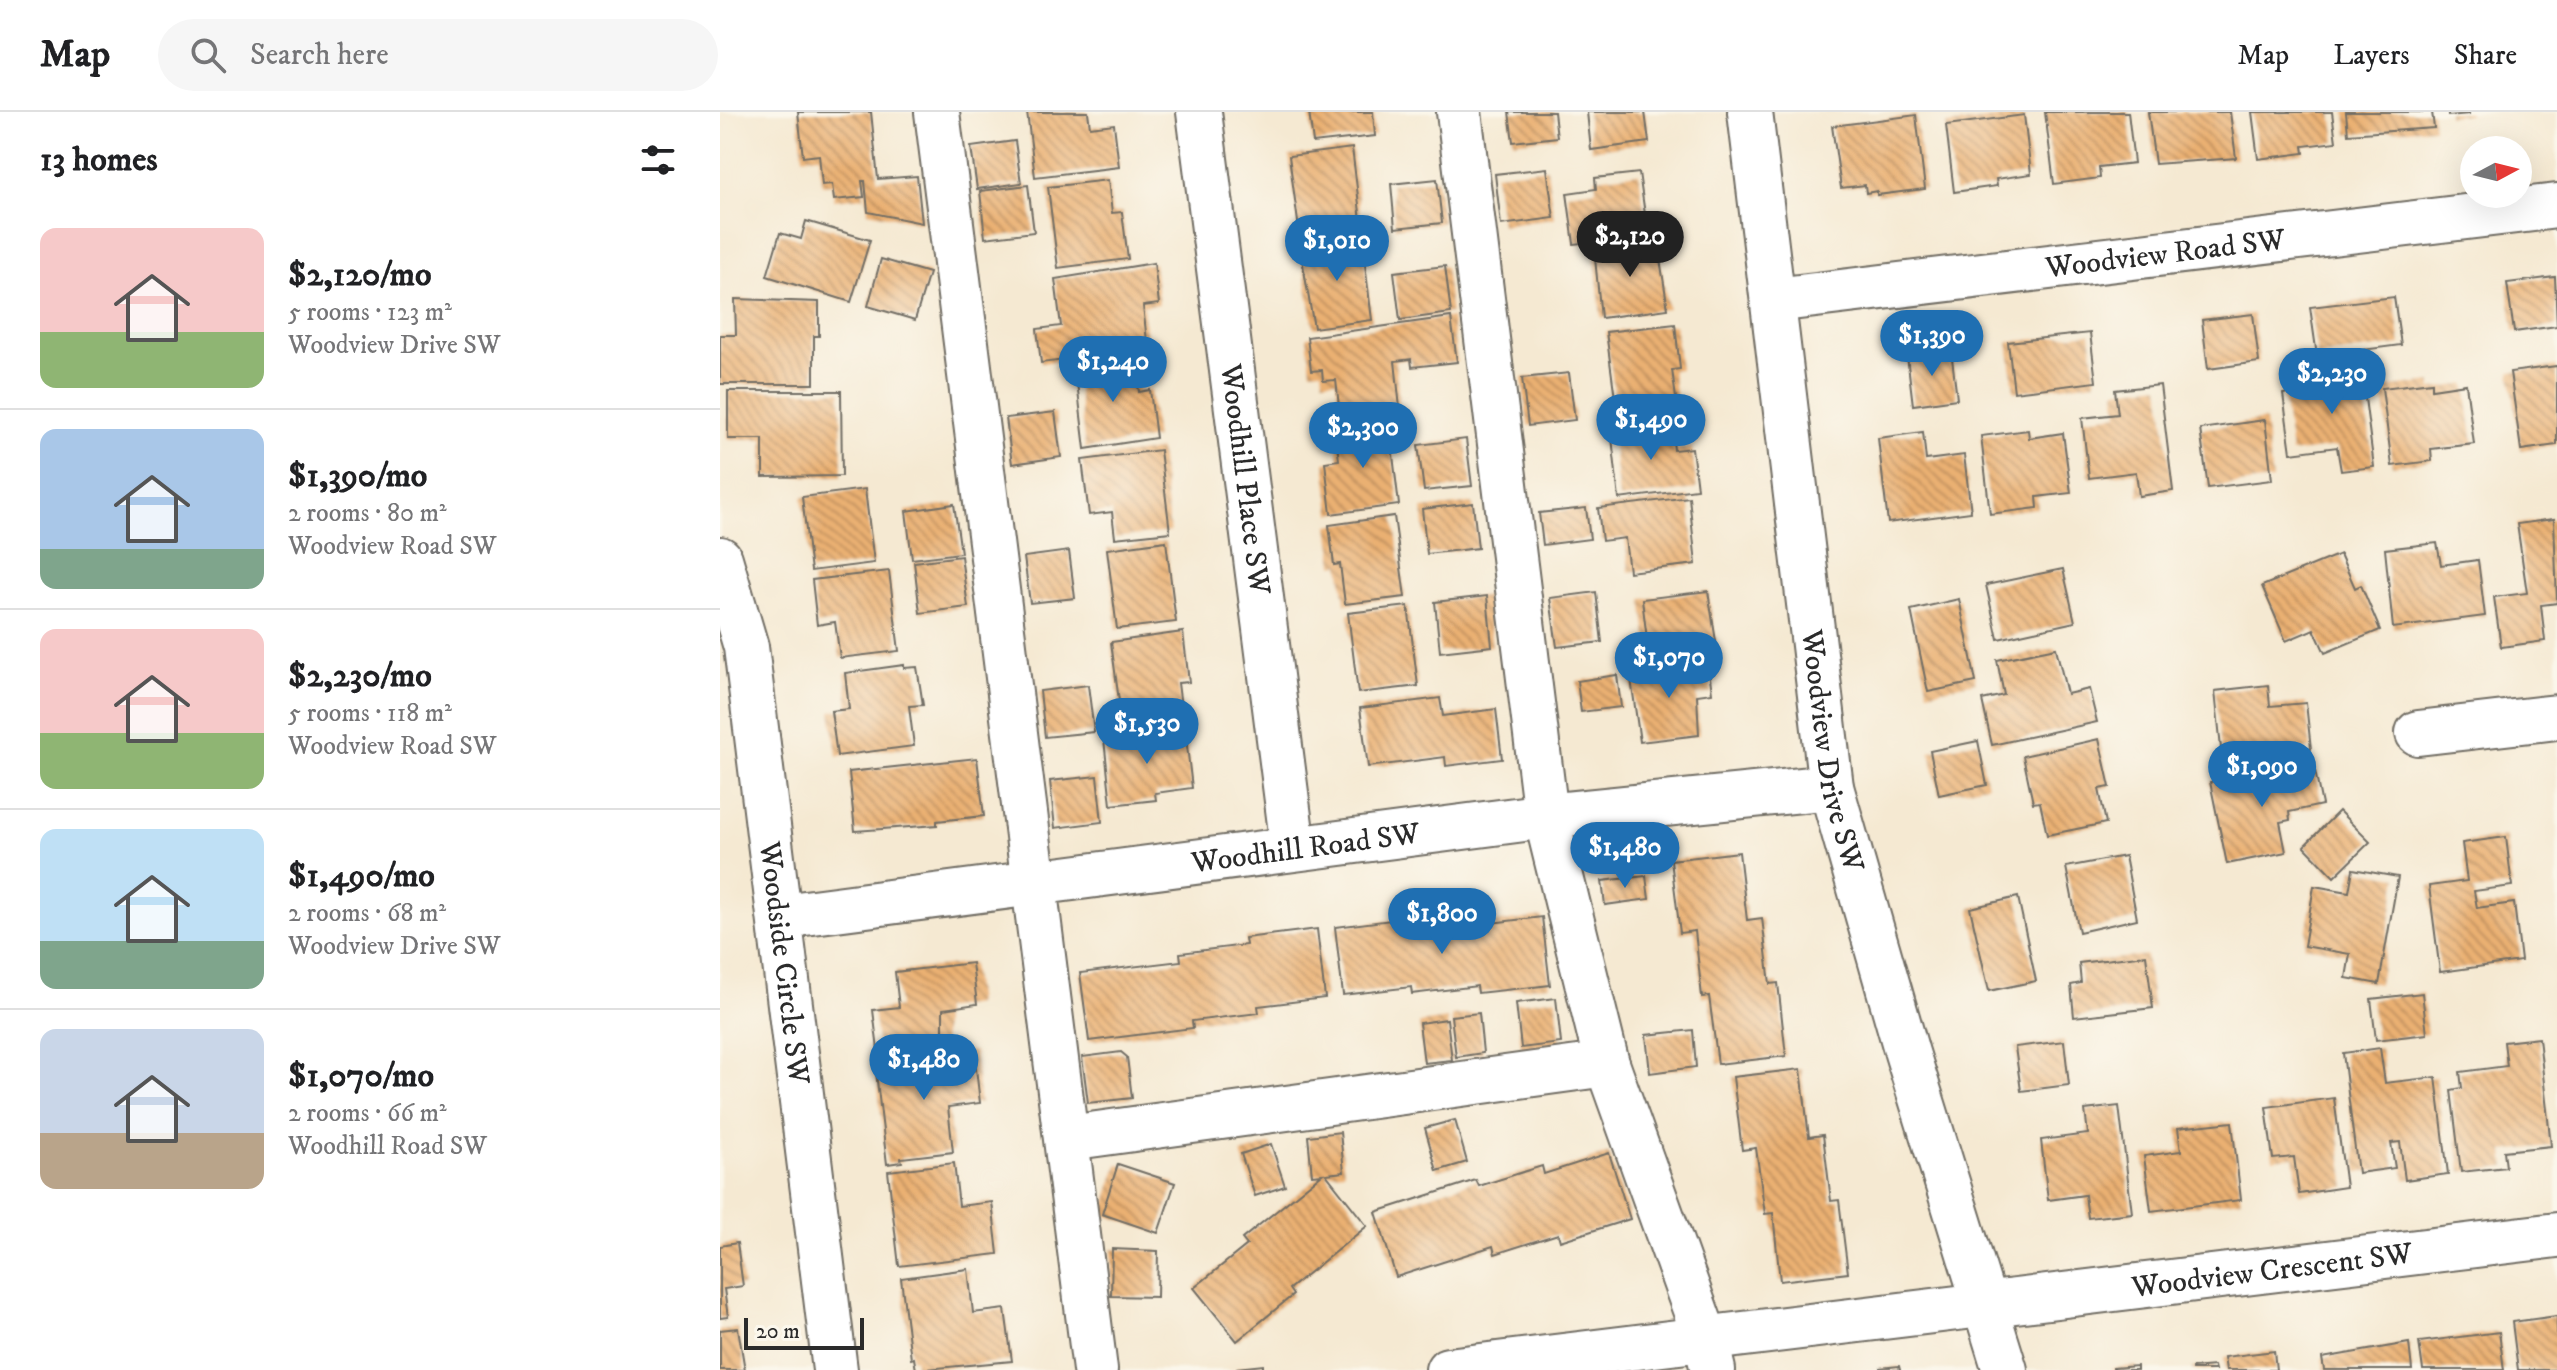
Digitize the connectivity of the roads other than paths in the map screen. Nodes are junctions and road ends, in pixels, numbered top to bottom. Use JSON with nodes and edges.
{"nodes":[{"id":1,"x":937,"y":112,"type":"edge"},
{"id":2,"x":1199,"y":112,"type":"edge"},
{"id":3,"x":1459,"y":112,"type":"edge"},
{"id":4,"x":1750,"y":112,"type":"edge"},
{"id":5,"x":2557,"y":206,"type":"edge"},
{"id":6,"x":1774,"y":300,"type":"junction"},
{"id":7,"x":720,"y":559,"type":"edge"},
{"id":8,"x":2557,"y":717,"type":"edge"},
{"id":9,"x":2418,"y":733,"type":"dead end"},
{"id":10,"x":1831,"y":787,"type":"junction"},
{"id":11,"x":1546,"y":816,"type":"junction"},
{"id":12,"x":1293,"y":848,"type":"junction"},
{"id":13,"x":1032,"y":883,"type":"junction"},
{"id":14,"x":782,"y":916,"type":"junction"},
{"id":15,"x":1607,"y":1064,"type":"junction"},
{"id":16,"x":1068,"y":1138,"type":"junction"},
{"id":17,"x":2557,"y":1235,"type":"edge"},
{"id":18,"x":1985,"y":1305,"type":"junction"},
{"id":19,"x":1709,"y":1354,"type":"edge"},
{"id":20,"x":835,"y":1370,"type":"edge"},
{"id":21,"x":1095,"y":1370,"type":"edge"},
{"id":22,"x":1448,"y":1370,"type":"edge"},
{"id":23,"x":2005,"y":1370,"type":"edge"}],
"edges":[{"from":1,"to":13,"type":"street"},
{"from":2,"to":12,"type":"street","name":"Woodhill Place SW"},
{"from":3,"to":11,"type":"street"},
{"from":4,"to":6,"type":"street","name":"Woodview Drive SW"},
{"from":5,"to":6,"type":"street","name":"Woodview Road SW"},
{"from":6,"to":10,"type":"street","name":"Woodview Drive SW"},
{"from":7,"to":14,"type":"street","name":"Woodside Circle SW"},
{"from":8,"to":9,"type":"street"},
{"from":10,"to":11,"type":"street","name":"Woodhill Road SW"},
{"from":10,"to":18,"type":"street","name":"Woodview Drive SW"},
{"from":11,"to":12,"type":"street","name":"Woodhill Road SW"},
{"from":11,"to":15,"type":"street"},
{"from":12,"to":13,"type":"street","name":"Woodhill Road SW"},
{"from":13,"to":14,"type":"street","name":"Woodhill Road SW"},
{"from":13,"to":16,"type":"street"},
{"from":14,"to":20,"type":"street","name":"Woodside Circle SW"},
{"from":15,"to":16,"type":"street"},
{"from":15,"to":19,"type":"street"},
{"from":16,"to":21,"type":"street"},
{"from":17,"to":18,"type":"street","name":"Woodview Crescent SW"},
{"from":18,"to":19,"type":"street","name":"Woodview Crescent SW"},
{"from":18,"to":23,"type":"street","name":"Woodview Drive SW"},
{"from":19,"to":22,"type":"street","name":"Woodview Crescent SW"}]}
